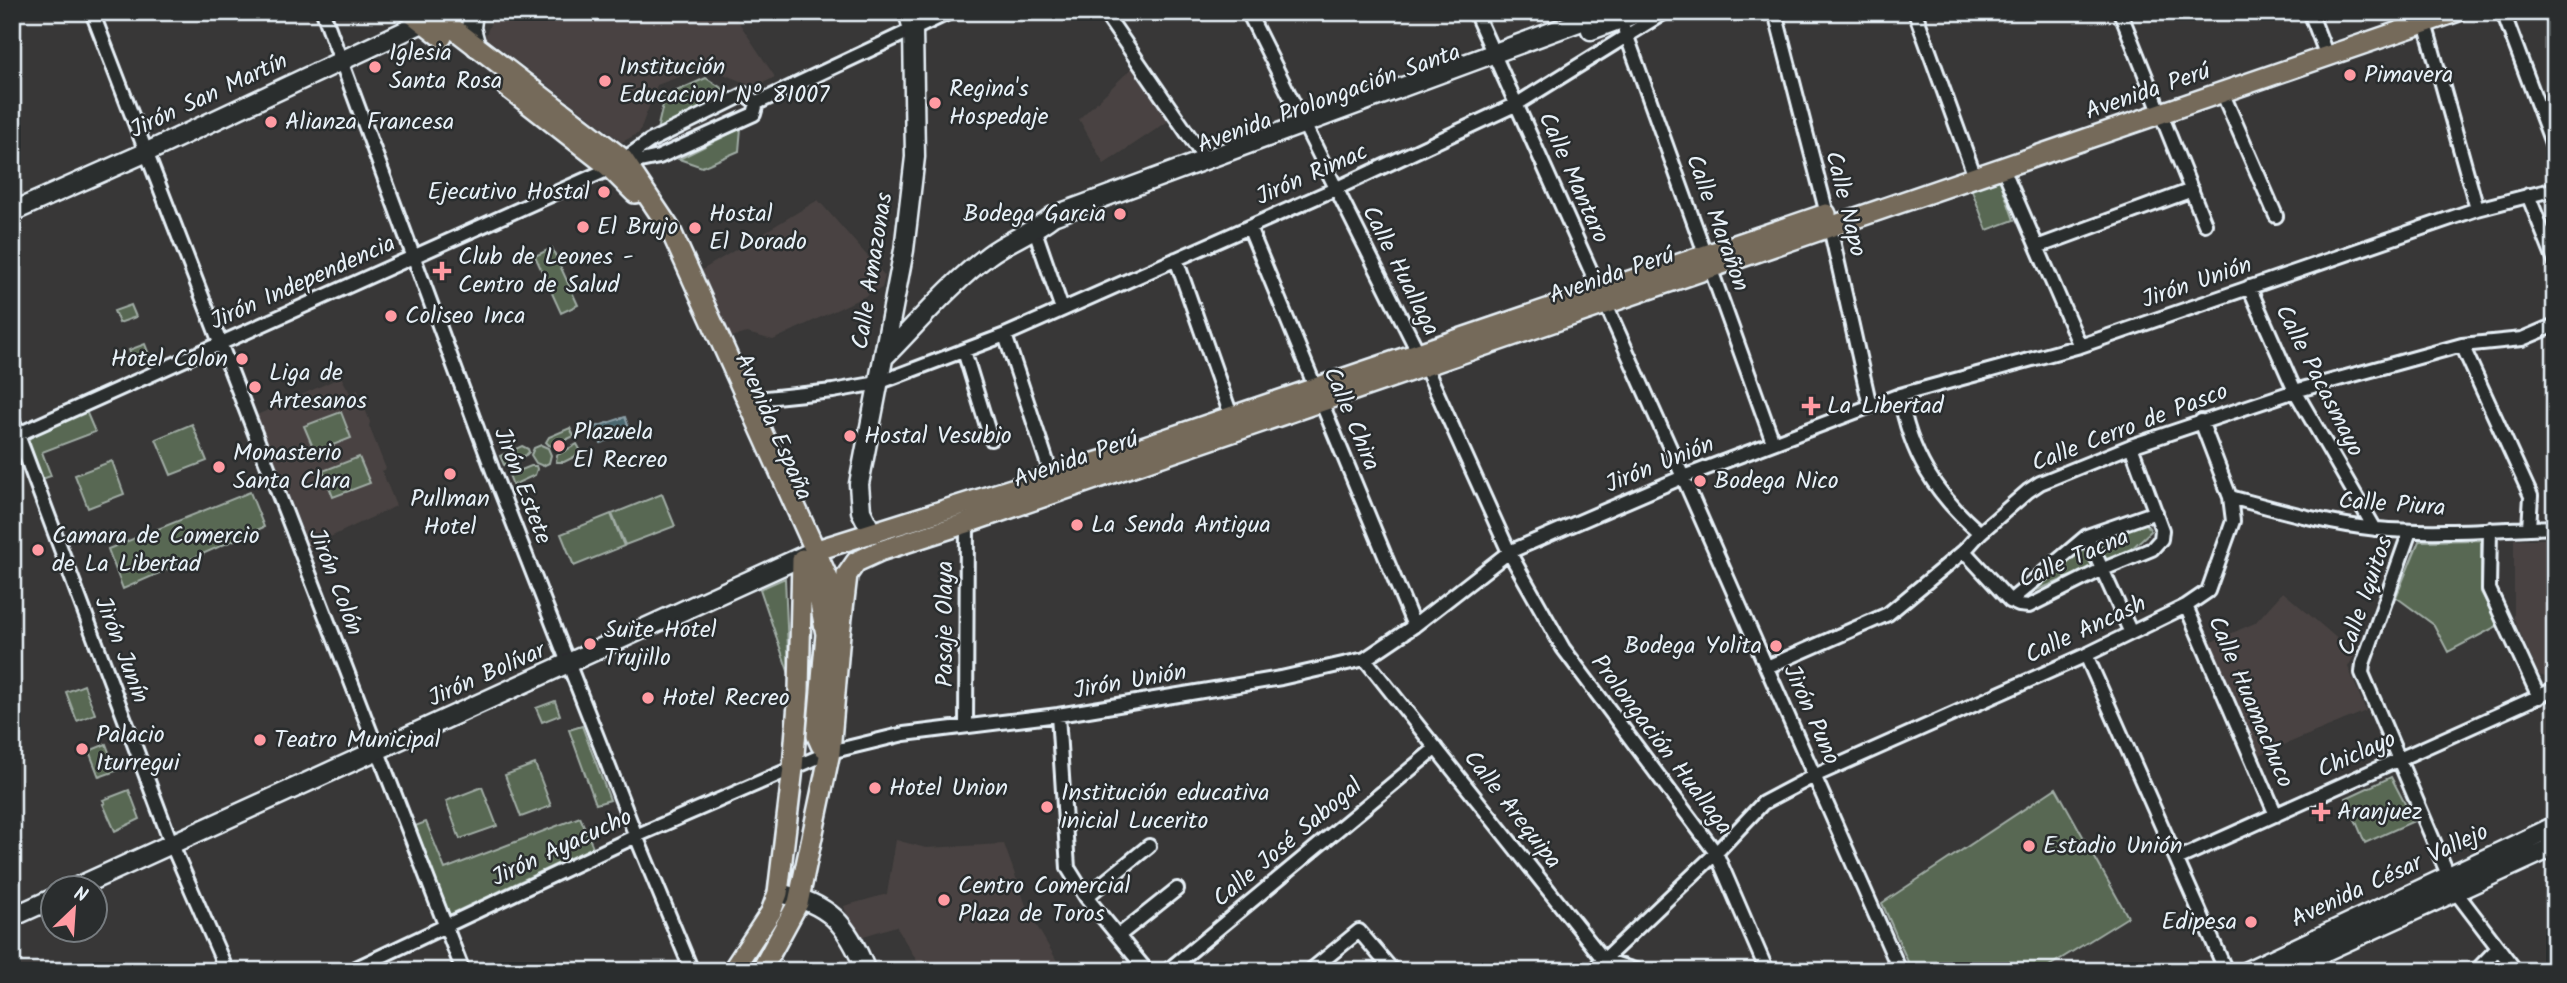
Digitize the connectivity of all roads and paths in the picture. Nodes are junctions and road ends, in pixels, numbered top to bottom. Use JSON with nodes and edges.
{"nodes":[{"id":1,"x":92,"y":12,"type":"edge"},
{"id":2,"x":323,"y":12,"type":"edge"},
{"id":3,"x":473,"y":12,"type":"edge"},
{"id":4,"x":950,"y":12,"type":"edge"},
{"id":5,"x":1104,"y":12,"type":"edge"},
{"id":6,"x":1248,"y":12,"type":"edge"},
{"id":7,"x":1475,"y":12,"type":"edge"},
{"id":8,"x":1640,"y":12,"type":"edge"},
{"id":9,"x":1665,"y":12,"type":"edge"},
{"id":10,"x":1775,"y":12,"type":"edge"},
{"id":11,"x":1915,"y":12,"type":"edge"},
{"id":12,"x":2120,"y":12,"type":"edge"},
{"id":13,"x":2310,"y":12,"type":"edge"},
{"id":14,"x":2456,"y":12,"type":"edge"},
{"id":15,"x":2503,"y":12,"type":"edge"},
{"id":16,"x":425,"y":15,"type":"edge"},
{"id":17,"x":2422,"y":18,"type":"edge"},
{"id":18,"x":911,"y":21,"type":"edge"},
{"id":19,"x":1618,"y":22,"type":"edge"},
{"id":20,"x":476,"y":47,"type":"junction"},
{"id":21,"x":2325,"y":50,"type":"junction"},
{"id":22,"x":1496,"y":57,"type":"junction"},
{"id":23,"x":342,"y":62,"type":"junction"},
{"id":24,"x":2222,"y":92,"type":"junction"},
{"id":25,"x":757,"y":103,"type":"junction"},
{"id":26,"x":1517,"y":104,"type":"junction"},
{"id":27,"x":2159,"y":108,"type":"junction"},
{"id":28,"x":1306,"y":128,"type":"junction"},
{"id":29,"x":2555,"y":151,"type":"edge"},
{"id":30,"x":147,"y":152,"type":"junction"},
{"id":31,"x":1205,"y":159,"type":"junction"},
{"id":32,"x":620,"y":164,"type":"junction"},
{"id":33,"x":2003,"y":168,"type":"junction"},
{"id":34,"x":1973,"y":171,"type":"junction"},
{"id":35,"x":1335,"y":189,"type":"junction"},
{"id":36,"x":2555,"y":189,"type":"edge"},
{"id":37,"x":2192,"y":190,"type":"junction"},
{"id":38,"x":2528,"y":195,"type":"junction"},
{"id":39,"x":2477,"y":209,"type":"junction"},
{"id":40,"x":12,"y":212,"type":"edge"},
{"id":41,"x":2276,"y":216,"type":"dead end"},
{"id":42,"x":1828,"y":221,"type":"junction"},
{"id":43,"x":2205,"y":224,"type":"dead end"},
{"id":44,"x":1249,"y":227,"type":"junction"},
{"id":45,"x":1035,"y":231,"type":"junction"},
{"id":46,"x":2037,"y":247,"type":"junction"},
{"id":47,"x":413,"y":256,"type":"junction"},
{"id":48,"x":1176,"y":259,"type":"junction"},
{"id":49,"x":1708,"y":262,"type":"junction"},
{"id":50,"x":2555,"y":262,"type":"edge"},
{"id":51,"x":2249,"y":287,"type":"junction"},
{"id":52,"x":1603,"y":298,"type":"junction"},
{"id":53,"x":1062,"y":309,"type":"junction"},
{"id":54,"x":892,"y":312,"type":"junction"},
{"id":55,"x":927,"y":314,"type":"junction"},
{"id":56,"x":2555,"y":325,"type":"edge"},
{"id":57,"x":1005,"y":334,"type":"junction"},
{"id":58,"x":221,"y":344,"type":"junction"},
{"id":59,"x":2462,"y":345,"type":"junction"},
{"id":60,"x":2080,"y":346,"type":"junction"},
{"id":61,"x":965,"y":356,"type":"junction"},
{"id":62,"x":884,"y":357,"type":"junction"},
{"id":63,"x":1422,"y":360,"type":"junction"},
{"id":64,"x":878,"y":383,"type":"junction"},
{"id":65,"x":2295,"y":391,"type":"junction"},
{"id":66,"x":1319,"y":395,"type":"junction"},
{"id":67,"x":1900,"y":395,"type":"junction"},
{"id":68,"x":747,"y":400,"type":"junction"},
{"id":69,"x":1870,"y":406,"type":"junction"},
{"id":70,"x":12,"y":419,"type":"edge"},
{"id":71,"x":2201,"y":421,"type":"junction"},
{"id":72,"x":1234,"y":424,"type":"junction"},
{"id":73,"x":15,"y":436,"type":"edge"},
{"id":74,"x":990,"y":439,"type":"dead end"},
{"id":75,"x":1773,"y":442,"type":"junction"},
{"id":76,"x":2131,"y":446,"type":"junction"},
{"id":77,"x":1107,"y":467,"type":"junction"},
{"id":78,"x":1052,"y":477,"type":"junction"},
{"id":79,"x":1683,"y":477,"type":"junction"},
{"id":80,"x":2230,"y":496,"type":"junction"},
{"id":81,"x":2156,"y":512,"type":"junction"},
{"id":82,"x":966,"y":514,"type":"junction"},
{"id":83,"x":2555,"y":527,"type":"edge"},
{"id":84,"x":2529,"y":528,"type":"junction"},
{"id":85,"x":2375,"y":529,"type":"junction"},
{"id":86,"x":2490,"y":529,"type":"junction"},
{"id":87,"x":2410,"y":531,"type":"junction"},
{"id":88,"x":872,"y":533,"type":"junction"},
{"id":89,"x":1979,"y":533,"type":"junction"},
{"id":90,"x":2087,"y":536,"type":"junction"},
{"id":91,"x":1964,"y":551,"type":"junction"},
{"id":92,"x":1509,"y":552,"type":"junction"},
{"id":93,"x":808,"y":553,"type":"junction"},
{"id":94,"x":2101,"y":570,"type":"junction"},
{"id":95,"x":2010,"y":601,"type":"junction"},
{"id":96,"x":2186,"y":607,"type":"junction"},
{"id":97,"x":1414,"y":626,"type":"junction"},
{"id":98,"x":2131,"y":633,"type":"junction"},
{"id":99,"x":840,"y":634,"type":"junction"},
{"id":100,"x":2086,"y":655,"type":"junction"},
{"id":101,"x":1365,"y":659,"type":"junction"},
{"id":102,"x":569,"y":665,"type":"junction"},
{"id":103,"x":1767,"y":667,"type":"junction"},
{"id":104,"x":2555,"y":689,"type":"edge"},
{"id":105,"x":2539,"y":697,"type":"junction"},
{"id":106,"x":1058,"y":715,"type":"junction"},
{"id":107,"x":966,"y":726,"type":"junction"},
{"id":108,"x":1436,"y":748,"type":"junction"},
{"id":109,"x":377,"y":751,"type":"junction"},
{"id":110,"x":830,"y":752,"type":"junction"},
{"id":111,"x":2398,"y":760,"type":"junction"},
{"id":112,"x":793,"y":768,"type":"junction"},
{"id":113,"x":1814,"y":775,"type":"junction"},
{"id":114,"x":2276,"y":815,"type":"junction"},
{"id":115,"x":2555,"y":826,"type":"edge"},
{"id":116,"x":636,"y":836,"type":"junction"},
{"id":117,"x":172,"y":845,"type":"junction"},
{"id":118,"x":1149,"y":845,"type":"dead end"},
{"id":119,"x":2555,"y":846,"type":"edge"},
{"id":120,"x":1716,"y":853,"type":"junction"},
{"id":121,"x":2177,"y":859,"type":"junction"},
{"id":122,"x":107,"y":874,"type":"edge"},
{"id":123,"x":2451,"y":884,"type":"junction"},
{"id":124,"x":1177,"y":890,"type":"dead end"},
{"id":125,"x":777,"y":897,"type":"junction"},
{"id":126,"x":1086,"y":897,"type":"junction"},
{"id":127,"x":798,"y":903,"type":"junction"},
{"id":128,"x":38,"y":905,"type":"edge"},
{"id":129,"x":12,"y":917,"type":"edge"},
{"id":130,"x":446,"y":926,"type":"junction"},
{"id":131,"x":1118,"y":936,"type":"junction"},
{"id":132,"x":2498,"y":948,"type":"junction"},
{"id":133,"x":1604,"y":960,"type":"junction"},
{"id":134,"x":2256,"y":969,"type":"edge"},
{"id":135,"x":228,"y":971,"type":"edge"},
{"id":136,"x":350,"y":971,"type":"edge"},
{"id":137,"x":463,"y":971,"type":"edge"},
{"id":138,"x":692,"y":971,"type":"edge"},
{"id":139,"x":732,"y":971,"type":"edge"},
{"id":140,"x":761,"y":971,"type":"edge"},
{"id":141,"x":855,"y":971,"type":"edge"},
{"id":142,"x":866,"y":971,"type":"edge"},
{"id":143,"x":1147,"y":971,"type":"edge"},
{"id":144,"x":1167,"y":971,"type":"edge"},
{"id":145,"x":1310,"y":971,"type":"edge"},
{"id":146,"x":1392,"y":971,"type":"edge"},
{"id":147,"x":1592,"y":971,"type":"edge"},
{"id":148,"x":1638,"y":971,"type":"edge"},
{"id":149,"x":1767,"y":971,"type":"edge"},
{"id":150,"x":1900,"y":971,"type":"edge"},
{"id":151,"x":2226,"y":971,"type":"edge"},
{"id":152,"x":2282,"y":971,"type":"edge"},
{"id":153,"x":2476,"y":971,"type":"edge"},
{"id":154,"x":2516,"y":971,"type":"edge"}],
"edges":[{"from":1,"to":30,"type":"street","name":"Jirón Colón"},
{"from":2,"to":23,"type":"street","name":"Jirón Estete"},
{"from":3,"to":20,"type":"street"},
{"from":4,"to":18,"type":"street"},
{"from":5,"to":31,"type":"street"},
{"from":6,"to":28,"type":"street","name":"Calle Huallaga"},
{"from":7,"to":22,"type":"street","name":"Calle Mantaro"},
{"from":8,"to":19,"type":"street","name":"Avenida Prolongación Santa"},
{"from":9,"to":19,"type":"street","name":"Jirón Rimac"},
{"from":10,"to":42,"type":"street","name":"Calle Napo"},
{"from":11,"to":34,"type":"street"},
{"from":12,"to":27,"type":"street"},
{"from":13,"to":21,"type":"street"},
{"from":14,"to":17,"type":"main road","name":"Avenida Perú"},
{"from":15,"to":29,"type":"street"},
{"from":16,"to":20,"type":"main road","name":"Avenida España"},
{"from":16,"to":23,"type":"street","name":"Jirón San Martín"},
{"from":16,"to":32,"type":"main road","name":"Avenida España"},
{"from":17,"to":21,"type":"main road","name":"Avenida Perú"},
{"from":17,"to":39,"type":"street"},
{"from":18,"to":25,"type":"street"},
{"from":18,"to":54,"type":"street","name":"Calle Amazonas"},
{"from":19,"to":22,"type":"street","name":"Avenida Prolongación Santa"},
{"from":19,"to":26,"type":"street","name":"Jirón Rimac"},
{"from":19,"to":49,"type":"street","name":"Calle Marañon"},
{"from":20,"to":32,"type":"main road","name":"Avenida España"},
{"from":21,"to":24,"type":"main road","name":"Avenida Perú"},
{"from":21,"to":27,"type":"main road","name":"Avenida Perú"},
{"from":22,"to":26,"type":"street","name":"Calle Mantaro"},
{"from":22,"to":28,"type":"street","name":"Avenida Prolongación Santa"},
{"from":23,"to":30,"type":"street","name":"Jirón San Martín"},
{"from":23,"to":47,"type":"street","name":"Jirón Estete"},
{"from":24,"to":27,"type":"main road","name":"Avenida Perú"},
{"from":24,"to":41,"type":"street"},
{"from":25,"to":32,"type":"street"},
{"from":25,"to":32,"type":"street"},
{"from":26,"to":35,"type":"street","name":"Jirón Rimac"},
{"from":26,"to":52,"type":"street","name":"Calle Mantaro"},
{"from":27,"to":33,"type":"main road","name":"Avenida Perú"},
{"from":27,"to":34,"type":"main road","name":"Avenida Perú"},
{"from":27,"to":37,"type":"street"},
{"from":28,"to":31,"type":"street","name":"Avenida Prolongación Santa"},
{"from":28,"to":35,"type":"street","name":"Calle Huallaga"},
{"from":28,"to":45,"type":"street","name":"Avenida Prolongación Santa"},
{"from":30,"to":40,"type":"street","name":"Jirón San Martín"},
{"from":30,"to":58,"type":"street","name":"Jirón Colón"},
{"from":31,"to":45,"type":"street","name":"Avenida Prolongación Santa"},
{"from":32,"to":47,"type":"street","name":"Jirón Independencia"},
{"from":32,"to":68,"type":"main road","name":"Avenida España"},
{"from":32,"to":93,"type":"main road","name":"Avenida España"},
{"from":33,"to":34,"type":"main road","name":"Avenida Perú"},
{"from":33,"to":46,"type":"street"},
{"from":34,"to":42,"type":"main road","name":"Avenida Perú"},
{"from":35,"to":44,"type":"street","name":"Jirón Rimac"},
{"from":35,"to":63,"type":"street","name":"Calle Huallaga"},
{"from":36,"to":38,"type":"street","name":"Jirón Unión"},
{"from":37,"to":43,"type":"street"},
{"from":37,"to":46,"type":"street"},
{"from":38,"to":39,"type":"street","name":"Jirón Unión"},
{"from":38,"to":50,"type":"street"},
{"from":39,"to":51,"type":"street","name":"Jirón Unión"},
{"from":42,"to":49,"type":"main road","name":"Avenida Perú"},
{"from":42,"to":69,"type":"street","name":"Calle Napo"},
{"from":44,"to":48,"type":"street","name":"Jirón Rimac"},
{"from":44,"to":66,"type":"street","name":"Calle Chira"},
{"from":45,"to":53,"type":"street"},
{"from":45,"to":55,"type":"street","name":"Avenida Prolongación Santa"},
{"from":46,"to":60,"type":"street"},
{"from":47,"to":58,"type":"street","name":"Jirón Independencia"},
{"from":47,"to":102,"type":"street","name":"Jirón Estete"},
{"from":48,"to":53,"type":"street","name":"Jirón Rimac"},
{"from":48,"to":72,"type":"street"},
{"from":49,"to":52,"type":"main road","name":"Avenida Perú"},
{"from":49,"to":75,"type":"street","name":"Calle Marañon"},
{"from":51,"to":60,"type":"street","name":"Jirón Unión"},
{"from":51,"to":65,"type":"street","name":"Calle Pacasmayo"},
{"from":52,"to":63,"type":"main road","name":"Avenida Perú"},
{"from":52,"to":79,"type":"street","name":"Calle Mantaro"},
{"from":53,"to":57,"type":"street","name":"Jirón Rimac"},
{"from":54,"to":55,"type":"street"},
{"from":54,"to":62,"type":"street","name":"Calle Amazonas"},
{"from":55,"to":62,"type":"street","name":"Avenida Prolongación Santa"},
{"from":56,"to":59,"type":"street","name":"Calle Cerro de Pasco"},
{"from":57,"to":61,"type":"street","name":"Jirón Rimac"},
{"from":57,"to":78,"type":"street"},
{"from":58,"to":73,"type":"street","name":"Jirón Independencia"},
{"from":58,"to":109,"type":"street","name":"Jirón Colón"},
{"from":59,"to":65,"type":"street","name":"Calle Cerro de Pasco"},
{"from":59,"to":84,"type":"street"},
{"from":60,"to":67,"type":"street","name":"Jirón Unión"},
{"from":61,"to":64,"type":"street","name":"Jirón Rimac"},
{"from":61,"to":74,"type":"street"},
{"from":62,"to":64,"type":"street","name":"Calle Amazonas"},
{"from":63,"to":66,"type":"main road","name":"Avenida Perú"},
{"from":63,"to":92,"type":"street","name":"Calle Huallaga"},
{"from":64,"to":68,"type":"street","name":"Jirón Rimac"},
{"from":64,"to":88,"type":"street","name":"Calle Amazonas"},
{"from":65,"to":71,"type":"street","name":"Calle Cerro de Pasco"},
{"from":65,"to":85,"type":"street","name":"Calle Pacasmayo"},
{"from":66,"to":72,"type":"main road","name":"Avenida Perú"},
{"from":66,"to":97,"type":"street","name":"Calle Chira"},
{"from":67,"to":69,"type":"street","name":"Jirón Unión"},
{"from":67,"to":89,"type":"street"},
{"from":68,"to":93,"type":"main road","name":"Avenida España"},
{"from":69,"to":75,"type":"street","name":"Jirón Unión"},
{"from":70,"to":73,"type":"street","name":"Jirón Junín"},
{"from":71,"to":76,"type":"street","name":"Calle Cerro de Pasco"},
{"from":71,"to":80,"type":"street","name":"Calle Ancash"},
{"from":72,"to":77,"type":"main road","name":"Avenida Perú"},
{"from":73,"to":117,"type":"street","name":"Jirón Junín"},
{"from":75,"to":79,"type":"street","name":"Jirón Unión"},
{"from":76,"to":81,"type":"street","name":"Calle Tacna"},
{"from":76,"to":89,"type":"street","name":"Calle Cerro de Pasco"},
{"from":77,"to":78,"type":"main road","name":"Avenida Perú"},
{"from":77,"to":82,"type":"main road","name":"Avenida Perú"},
{"from":78,"to":82,"type":"main road","name":"Avenida Perú"},
{"from":79,"to":92,"type":"street","name":"Jirón Unión"},
{"from":79,"to":103,"type":"street","name":"Jirón Puno"},
{"from":80,"to":85,"type":"street","name":"Calle Piura"},
{"from":80,"to":96,"type":"street","name":"Calle Ancash"},
{"from":81,"to":90,"type":"street"},
{"from":81,"to":94,"type":"street","name":"Calle Tacna"},
{"from":82,"to":88,"type":"main road","name":"Avenida Perú"},
{"from":82,"to":99,"type":"main road","name":"Avenida Perú"},
{"from":82,"to":107,"type":"street","name":"Pasaje Olaya"},
{"from":83,"to":84,"type":"street","name":"Calle Piura"},
{"from":84,"to":86,"type":"street","name":"Calle Piura"},
{"from":85,"to":87,"type":"street","name":"Calle Piura"},
{"from":86,"to":87,"type":"street","name":"Calle Piura"},
{"from":86,"to":105,"type":"street"},
{"from":87,"to":111,"type":"street","name":"Calle Iquitos"},
{"from":88,"to":93,"type":"main road","name":"Avenida Perú"},
{"from":89,"to":91,"type":"street","name":"Calle Cerro de Pasco"},
{"from":90,"to":94,"type":"street"},
{"from":90,"to":95,"type":"street"},
{"from":91,"to":95,"type":"street","name":"Calle Tacna"},
{"from":91,"to":103,"type":"street","name":"Calle Cerro de Pasco"},
{"from":92,"to":97,"type":"street","name":"Jirón Unión"},
{"from":92,"to":120,"type":"street","name":"Prolongación Huallaga"},
{"from":93,"to":99,"type":"main road","name":"Avenida España"},
{"from":93,"to":102,"type":"street","name":"Jirón Bolívar"},
{"from":93,"to":110,"type":"main road"},
{"from":93,"to":112,"type":"main road","name":"Avenida España"},
{"from":94,"to":95,"type":"street","name":"Calle Tacna"},
{"from":94,"to":98,"type":"street"},
{"from":96,"to":98,"type":"street","name":"Calle Ancash"},
{"from":96,"to":114,"type":"street","name":"Calle Huamachuco"},
{"from":97,"to":101,"type":"street","name":"Jirón Unión"},
{"from":98,"to":100,"type":"street","name":"Calle Ancash"},
{"from":99,"to":110,"type":"main road","name":"Avenida España"},
{"from":100,"to":113,"type":"street","name":"Calle Ancash"},
{"from":100,"to":121,"type":"street"},
{"from":101,"to":106,"type":"street","name":"Jirón Unión"},
{"from":101,"to":108,"type":"street","name":"Calle Arequipa"},
{"from":102,"to":109,"type":"street","name":"Jirón Bolívar"},
{"from":102,"to":116,"type":"street","name":"Jirón Estete"},
{"from":103,"to":113,"type":"street","name":"Jirón Puno"},
{"from":104,"to":105,"type":"street","name":"Chiclayo"},
{"from":105,"to":111,"type":"street","name":"Chiclayo"},
{"from":106,"to":107,"type":"street","name":"Jirón Unión"},
{"from":106,"to":126,"type":"street"},
{"from":107,"to":110,"type":"street","name":"Jirón Unión"},
{"from":108,"to":133,"type":"street","name":"Calle Arequipa"},
{"from":108,"to":144,"type":"street","name":"Calle José Sabogal"},
{"from":109,"to":117,"type":"street","name":"Jirón Bolívar"},
{"from":109,"to":130,"type":"street","name":"Jirón Colón"},
{"from":110,"to":112,"type":"street","name":"Jirón Unión"},
{"from":110,"to":127,"type":"main road","name":"Avenida España"},
{"from":111,"to":114,"type":"street","name":"Chiclayo"},
{"from":111,"to":123,"type":"street","name":"Calle Iquitos"},
{"from":112,"to":116,"type":"street","name":"Jirón Ayacucho"},
{"from":112,"to":125,"type":"main road","name":"Avenida España"},
{"from":113,"to":120,"type":"street","name":"Calle Ancash"},
{"from":113,"to":150,"type":"street","name":"Jirón Puno"},
{"from":114,"to":121,"type":"street","name":"Chiclayo"},
{"from":115,"to":123,"type":"street","name":"Avenida César Vallejo"},
{"from":116,"to":130,"type":"street","name":"Jirón Ayacucho"},
{"from":116,"to":138,"type":"street","name":"Jirón Estete"},
{"from":117,"to":122,"type":"street","name":"Jirón Bolívar"},
{"from":117,"to":135,"type":"street","name":"Jirón Junín"},
{"from":118,"to":126,"type":"street"},
{"from":119,"to":123,"type":"street","name":"Avenida César Vallejo"},
{"from":120,"to":133,"type":"street","name":"Calle Ancash"},
{"from":120,"to":149,"type":"street","name":"Prolongación Huallaga"},
{"from":121,"to":151,"type":"street"},
{"from":123,"to":132,"type":"street","name":"Calle Iquitos"},
{"from":123,"to":134,"type":"street","name":"Avenida César Vallejo"},
{"from":123,"to":152,"type":"street","name":"Avenida César Vallejo"},
{"from":124,"to":131,"type":"street"},
{"from":125,"to":127,"type":"street"},
{"from":125,"to":139,"type":"main road","name":"Avenida España"},
{"from":126,"to":131,"type":"street"},
{"from":127,"to":140,"type":"main road","name":"Avenida España"},
{"from":127,"to":141,"type":"street"},
{"from":127,"to":142,"type":"street"},
{"from":128,"to":129,"type":"street"},
{"from":130,"to":136,"type":"street","name":"Jirón Ayacucho"},
{"from":130,"to":137,"type":"street","name":"Jirón Colón"},
{"from":131,"to":143,"type":"street"},
{"from":132,"to":153,"type":"street"},
{"from":132,"to":154,"type":"street","name":"Calle Iquitos"},
{"from":133,"to":147,"type":"street","name":"Calle Ancash"},
{"from":133,"to":148,"type":"street"},
{"from":145,"to":146,"type":"street"}]}
